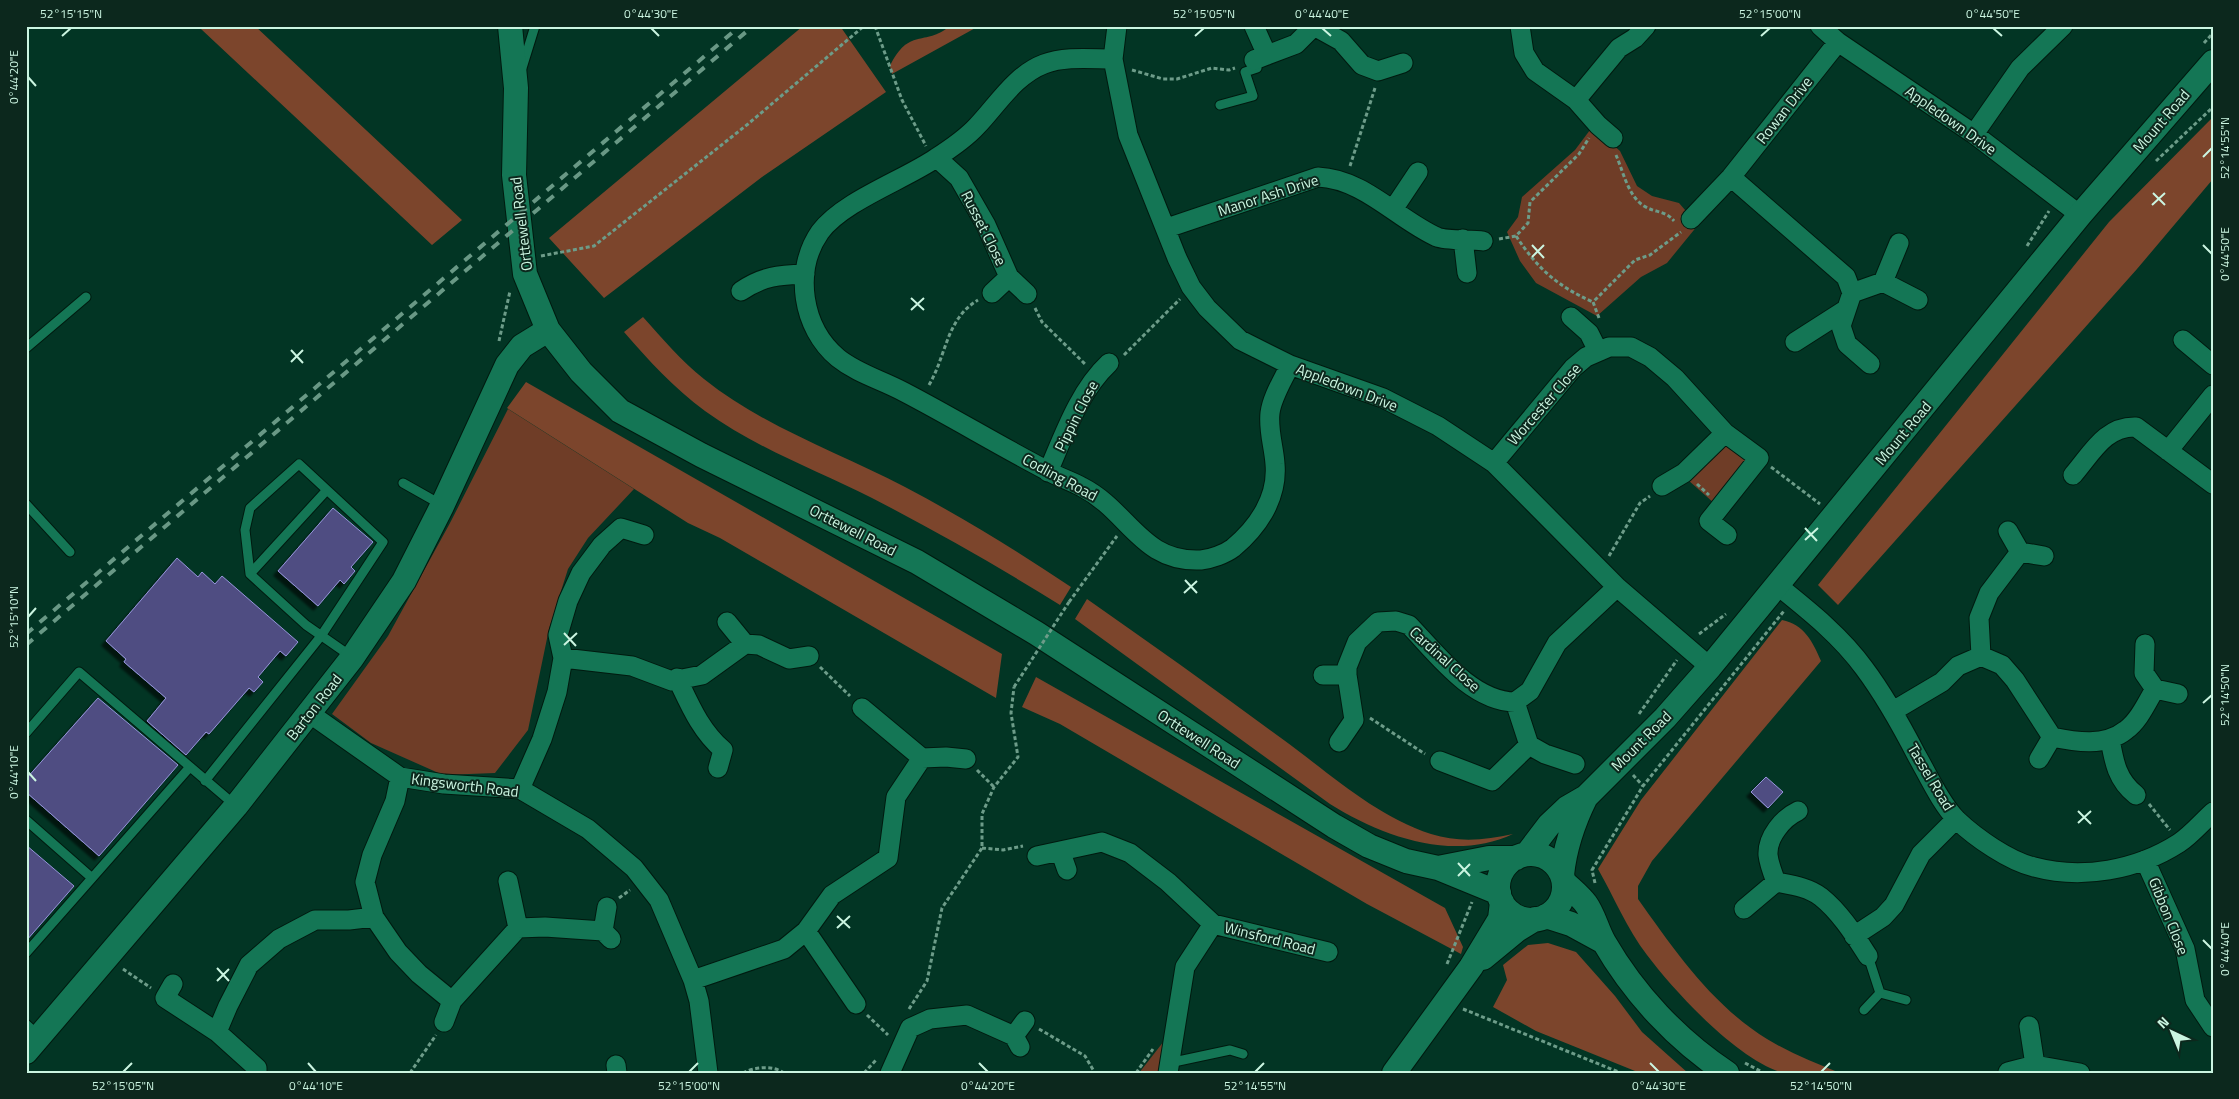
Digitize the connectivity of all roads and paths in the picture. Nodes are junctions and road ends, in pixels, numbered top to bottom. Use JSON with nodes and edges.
{"nodes":[{"id":1,"x":510,"y":26,"type":"edge"},
{"id":2,"x":535,"y":26,"type":"edge"},
{"id":3,"x":864,"y":26,"type":"edge"},
{"id":4,"x":875,"y":26,"type":"edge"},
{"id":5,"x":1117,"y":26,"type":"edge"},
{"id":6,"x":1254,"y":26,"type":"edge"},
{"id":7,"x":1314,"y":26,"type":"edge"},
{"id":8,"x":1520,"y":26,"type":"edge"},
{"id":9,"x":1646,"y":26,"type":"edge"},
{"id":10,"x":1820,"y":26,"type":"edge"},
{"id":11,"x":2063,"y":26,"type":"edge"},
{"id":12,"x":1838,"y":42,"type":"junction"},
{"id":13,"x":1261,"y":58,"type":"junction"},
{"id":14,"x":1113,"y":59,"type":"junction"},
{"id":15,"x":1404,"y":62,"type":"dead end"},
{"id":16,"x":2212,"y":63,"type":"edge"},
{"id":17,"x":1362,"y":65,"type":"junction"},
{"id":18,"x":516,"y":88,"type":"junction"},
{"id":19,"x":1576,"y":100,"type":"junction"},
{"id":20,"x":1220,"y":105,"type":"dead end"},
{"id":21,"x":2213,"y":107,"type":"edge"},
{"id":22,"x":1598,"y":126,"type":"junction"},
{"id":23,"x":1974,"y":134,"type":"junction"},
{"id":24,"x":1614,"y":145,"type":"joint"},
{"id":25,"x":937,"y":158,"type":"junction"},
{"id":26,"x":2153,"y":164,"type":"dead end"},
{"id":27,"x":1418,"y":172,"type":"dead end"},
{"id":28,"x":1731,"y":177,"type":"junction"},
{"id":29,"x":1344,"y":183,"type":"junction"},
{"id":30,"x":1394,"y":208,"type":"junction"},
{"id":31,"x":2080,"y":215,"type":"junction"},
{"id":32,"x":1687,"y":225,"type":"junction"},
{"id":33,"x":1166,"y":228,"type":"junction"},
{"id":34,"x":1516,"y":236,"type":"junction"},
{"id":35,"x":1462,"y":238,"type":"junction"},
{"id":36,"x":1483,"y":241,"type":"joint"},
{"id":37,"x":1899,"y":243,"type":"dead end"},
{"id":38,"x":538,"y":257,"type":"dead end"},
{"id":39,"x":1467,"y":273,"type":"dead end"},
{"id":40,"x":805,"y":274,"type":"junction"},
{"id":41,"x":1009,"y":277,"type":"junction"},
{"id":42,"x":1883,"y":282,"type":"junction"},
{"id":43,"x":1191,"y":287,"type":"junction"},
{"id":44,"x":741,"y":291,"type":"dead end"},
{"id":45,"x":992,"y":292,"type":"joint"},
{"id":46,"x":1027,"y":294,"type":"joint"},
{"id":47,"x":86,"y":297,"type":"dead end"},
{"id":48,"x":1918,"y":300,"type":"dead end"},
{"id":49,"x":1593,"y":302,"type":"junction"},
{"id":50,"x":1848,"y":302,"type":"junction"},
{"id":51,"x":1571,"y":317,"type":"dead end"},
{"id":52,"x":548,"y":330,"type":"junction"},
{"id":53,"x":2183,"y":340,"type":"dead end"},
{"id":54,"x":1795,"y":342,"type":"dead end"},
{"id":55,"x":26,"y":348,"type":"edge"},
{"id":56,"x":1604,"y":349,"type":"junction"},
{"id":57,"x":1870,"y":364,"type":"dead end"},
{"id":58,"x":1290,"y":365,"type":"junction"},
{"id":59,"x":2213,"y":365,"type":"edge"},
{"id":60,"x":1103,"y":369,"type":"junction"},
{"id":61,"x":2213,"y":395,"type":"edge"},
{"id":62,"x":920,"y":401,"type":"junction"},
{"id":63,"x":1725,"y":433,"type":"junction"},
{"id":64,"x":2168,"y":452,"type":"junction"},
{"id":65,"x":1759,"y":458,"type":"junction"},
{"id":66,"x":1494,"y":463,"type":"junction"},
{"id":67,"x":1048,"y":472,"type":"junction"},
{"id":68,"x":1684,"y":473,"type":"junction"},
{"id":69,"x":2073,"y":475,"type":"dead end"},
{"id":70,"x":403,"y":483,"type":"dead end"},
{"id":71,"x":2213,"y":484,"type":"edge"},
{"id":72,"x":1662,"y":486,"type":"joint"},
{"id":73,"x":326,"y":491,"type":"junction"},
{"id":74,"x":26,"y":504,"type":"edge"},
{"id":75,"x":442,"y":506,"type":"junction"},
{"id":76,"x":1720,"y":506,"type":"junction"},
{"id":77,"x":1834,"y":517,"type":"junction"},
{"id":78,"x":1127,"y":522,"type":"junction"},
{"id":79,"x":2008,"y":530,"type":"dead end"},
{"id":80,"x":644,"y":535,"type":"dead end"},
{"id":81,"x":1727,"y":535,"type":"dead end"},
{"id":82,"x":70,"y":552,"type":"dead end"},
{"id":83,"x":2020,"y":552,"type":"junction"},
{"id":84,"x":2044,"y":556,"type":"dead end"},
{"id":85,"x":1599,"y":568,"type":"junction"},
{"id":86,"x":250,"y":574,"type":"junction"},
{"id":87,"x":1617,"y":587,"type":"junction"},
{"id":88,"x":1785,"y":592,"type":"junction"},
{"id":89,"x":727,"y":622,"type":"dead end"},
{"id":90,"x":321,"y":636,"type":"junction"},
{"id":91,"x":745,"y":644,"type":"junction"},
{"id":92,"x":2145,"y":644,"type":"dead end"},
{"id":93,"x":809,"y":656,"type":"joint"},
{"id":94,"x":1981,"y":656,"type":"junction"},
{"id":95,"x":352,"y":658,"type":"junction"},
{"id":96,"x":563,"y":658,"type":"junction"},
{"id":97,"x":1710,"y":667,"type":"junction"},
{"id":98,"x":1347,"y":675,"type":"junction"},
{"id":99,"x":1323,"y":676,"type":"dead end"},
{"id":100,"x":677,"y":678,"type":"junction"},
{"id":101,"x":2155,"y":689,"type":"junction"},
{"id":102,"x":2178,"y":694,"type":"dead end"},
{"id":103,"x":1515,"y":702,"type":"junction"},
{"id":104,"x":1351,"y":705,"type":"junction"},
{"id":105,"x":862,"y":708,"type":"joint"},
{"id":106,"x":1893,"y":711,"type":"junction"},
{"id":107,"x":309,"y":714,"type":"junction"},
{"id":108,"x":26,"y":733,"type":"edge"},
{"id":109,"x":2052,"y":737,"type":"junction"},
{"id":110,"x":2110,"y":739,"type":"junction"},
{"id":111,"x":1339,"y":742,"type":"dead end"},
{"id":112,"x":1529,"y":745,"type":"junction"},
{"id":113,"x":922,"y":758,"type":"junction"},
{"id":114,"x":966,"y":759,"type":"joint"},
{"id":115,"x":2038,"y":759,"type":"dead end"},
{"id":116,"x":1440,"y":762,"type":"joint"},
{"id":117,"x":1575,"y":764,"type":"dead end"},
{"id":118,"x":189,"y":768,"type":"junction"},
{"id":119,"x":718,"y":768,"type":"dead end"},
{"id":120,"x":1632,"y":774,"type":"dead end"},
{"id":121,"x":400,"y":777,"type":"junction"},
{"id":122,"x":205,"y":781,"type":"junction"},
{"id":123,"x":1643,"y":786,"type":"junction"},
{"id":124,"x":994,"y":787,"type":"junction"},
{"id":125,"x":520,"y":789,"type":"junction"},
{"id":126,"x":2136,"y":795,"type":"joint"},
{"id":127,"x":1586,"y":797,"type":"junction"},
{"id":128,"x":236,"y":806,"type":"junction"},
{"id":129,"x":1798,"y":811,"type":"dead end"},
{"id":130,"x":2213,"y":812,"type":"edge"},
{"id":131,"x":1956,"y":819,"type":"junction"},
{"id":132,"x":26,"y":820,"type":"edge"},
{"id":133,"x":2180,"y":842,"type":"junction"},
{"id":134,"x":982,"y":848,"type":"junction"},
{"id":135,"x":1037,"y":856,"type":"joint"},
{"id":136,"x":1522,"y":856,"type":"junction"},
{"id":137,"x":2145,"y":860,"type":"junction"},
{"id":138,"x":1438,"y":868,"type":"junction"},
{"id":139,"x":92,"y":878,"type":"junction"},
{"id":140,"x":1563,"y":879,"type":"junction"},
{"id":141,"x":644,"y":880,"type":"junction"},
{"id":142,"x":508,"y":881,"type":"dead end"},
{"id":143,"x":1776,"y":882,"type":"junction"},
{"id":144,"x":1596,"y":889,"type":"dead end"},
{"id":145,"x":1500,"y":897,"type":"junction"},
{"id":146,"x":1473,"y":899,"type":"dead end"},
{"id":147,"x":606,"y":907,"type":"joint"},
{"id":148,"x":1744,"y":909,"type":"dead end"},
{"id":149,"x":374,"y":917,"type":"junction"},
{"id":150,"x":1541,"y":918,"type":"junction"},
{"id":151,"x":1213,"y":924,"type":"junction"},
{"id":152,"x":518,"y":928,"type":"junction"},
{"id":153,"x":1462,"y":929,"type":"dead end"},
{"id":154,"x":806,"y":931,"type":"junction"},
{"id":155,"x":1854,"y":936,"type":"junction"},
{"id":156,"x":1604,"y":942,"type":"junction"},
{"id":157,"x":26,"y":954,"type":"edge"},
{"id":158,"x":1330,"y":955,"type":"dead end"},
{"id":159,"x":1868,"y":956,"type":"joint"},
{"id":160,"x":109,"y":957,"type":"junction"},
{"id":161,"x":1471,"y":967,"type":"junction"},
{"id":162,"x":693,"y":980,"type":"junction"},
{"id":163,"x":169,"y":991,"type":"joint"},
{"id":164,"x":1880,"y":993,"type":"junction"},
{"id":165,"x":1906,"y":1000,"type":"dead end"},
{"id":166,"x":452,"y":1001,"type":"junction"},
{"id":167,"x":1446,"y":1001,"type":"junction"},
{"id":168,"x":856,"y":1004,"type":"joint"},
{"id":169,"x":1864,"y":1010,"type":"dead end"},
{"id":170,"x":907,"y":1012,"type":"dead end"},
{"id":171,"x":1025,"y":1021,"type":"joint"},
{"id":172,"x":444,"y":1022,"type":"joint"},
{"id":173,"x":2029,"y":1026,"type":"dead end"},
{"id":174,"x":2213,"y":1027,"type":"edge"},
{"id":175,"x":894,"y":1031,"type":"dead end"},
{"id":176,"x":217,"y":1032,"type":"junction"},
{"id":177,"x":890,"y":1037,"type":"junction"},
{"id":178,"x":31,"y":1038,"type":"edge"},
{"id":179,"x":887,"y":1043,"type":"dead end"},
{"id":180,"x":1243,"y":1054,"type":"dead end"},
{"id":181,"x":879,"y":1056,"type":"dead end"},
{"id":182,"x":2035,"y":1065,"type":"junction"},
{"id":183,"x":1733,"y":1066,"type":"edge"},
{"id":184,"x":1168,"y":1068,"type":"edge"},
{"id":185,"x":2008,"y":1072,"type":"edge"},
{"id":186,"x":258,"y":1073,"type":"edge"},
{"id":187,"x":410,"y":1073,"type":"edge"},
{"id":188,"x":708,"y":1073,"type":"edge"},
{"id":189,"x":743,"y":1073,"type":"edge"},
{"id":190,"x":784,"y":1073,"type":"edge"},
{"id":191,"x":864,"y":1073,"type":"edge"},
{"id":192,"x":890,"y":1073,"type":"edge"},
{"id":193,"x":1095,"y":1073,"type":"edge"},
{"id":194,"x":1394,"y":1073,"type":"edge"},
{"id":195,"x":1621,"y":1073,"type":"edge"},
{"id":196,"x":1764,"y":1073,"type":"edge"},
{"id":197,"x":2080,"y":1073,"type":"edge"}],
"edges":[{"from":1,"to":18,"type":"street","name":"Orttewell Road"},
{"from":2,"to":18,"type":"lane"},
{"from":3,"to":38,"type":"path"},
{"from":4,"to":25,"type":"path"},
{"from":5,"to":14,"type":"street","name":"Appledown Drive"},
{"from":6,"to":13,"type":"street"},
{"from":7,"to":13,"type":"street"},
{"from":7,"to":17,"type":"street"},
{"from":8,"to":19,"type":"street"},
{"from":9,"to":19,"type":"street"},
{"from":10,"to":12,"type":"street","name":"Appledown Drive"},
{"from":11,"to":23,"type":"street"},
{"from":12,"to":23,"type":"street","name":"Appledown Drive"},
{"from":12,"to":28,"type":"street","name":"Rowan Drive"},
{"from":13,"to":14,"type":"path"},
{"from":13,"to":20,"type":"lane"},
{"from":14,"to":25,"type":"street","name":"Codling Road"},
{"from":14,"to":33,"type":"street","name":"Appledown Drive"},
{"from":15,"to":17,"type":"street"},
{"from":16,"to":31,"type":"street","name":"Mount Road"},
{"from":17,"to":29,"type":"path"},
{"from":18,"to":52,"type":"street","name":"Orttewell Road"},
{"from":19,"to":22,"type":"street"},
{"from":21,"to":26,"type":"path"},
{"from":22,"to":24,"type":"street"},
{"from":22,"to":34,"type":"path"},
{"from":23,"to":31,"type":"street","name":"Appledown Drive"},
{"from":24,"to":32,"type":"path"},
{"from":25,"to":40,"type":"street","name":"Codling Road"},
{"from":25,"to":41,"type":"street","name":"Russet Close"},
{"from":27,"to":30,"type":"street"},
{"from":28,"to":32,"type":"street","name":"Rowan Drive"},
{"from":28,"to":50,"type":"street"},
{"from":29,"to":30,"type":"street","name":"Manor Ash Drive"},
{"from":29,"to":33,"type":"street","name":"Manor Ash Drive"},
{"from":30,"to":35,"type":"street","name":"Manor Ash Drive"},
{"from":31,"to":77,"type":"street","name":"Mount Road"},
{"from":32,"to":49,"type":"path"},
{"from":33,"to":43,"type":"street","name":"Appledown Drive"},
{"from":34,"to":36,"type":"path"},
{"from":34,"to":49,"type":"path"},
{"from":35,"to":36,"type":"street","name":"Manor Ash Drive"},
{"from":35,"to":39,"type":"street"},
{"from":37,"to":42,"type":"street"},
{"from":40,"to":44,"type":"street"},
{"from":40,"to":62,"type":"street","name":"Codling Road"},
{"from":41,"to":45,"type":"street","name":"Russet Close"},
{"from":41,"to":46,"type":"street","name":"Russet Close"},
{"from":42,"to":48,"type":"street"},
{"from":42,"to":50,"type":"street"},
{"from":43,"to":58,"type":"street","name":"Appledown Drive"},
{"from":43,"to":60,"type":"path"},
{"from":45,"to":62,"type":"path"},
{"from":46,"to":60,"type":"path"},
{"from":47,"to":55,"type":"lane"},
{"from":49,"to":56,"type":"path"},
{"from":50,"to":54,"type":"street"},
{"from":50,"to":57,"type":"street"},
{"from":51,"to":56,"type":"street"},
{"from":52,"to":75,"type":"street","name":"Barton Road"},
{"from":52,"to":138,"type":"street","name":"Orttewell Road"},
{"from":53,"to":59,"type":"street"},
{"from":56,"to":63,"type":"street"},
{"from":56,"to":66,"type":"street","name":"Worcester Close"},
{"from":58,"to":66,"type":"street","name":"Appledown Drive"},
{"from":58,"to":78,"type":"street","name":"Codling Road"},
{"from":60,"to":67,"type":"street","name":"Pippin Close"},
{"from":61,"to":64,"type":"street"},
{"from":62,"to":67,"type":"street","name":"Codling Road"},
{"from":63,"to":65,"type":"street"},
{"from":63,"to":68,"type":"street"},
{"from":64,"to":69,"type":"street"},
{"from":64,"to":71,"type":"street"},
{"from":65,"to":76,"type":"street"},
{"from":65,"to":77,"type":"path"},
{"from":66,"to":85,"type":"street","name":"Appledown Drive"},
{"from":67,"to":78,"type":"street","name":"Codling Road"},
{"from":68,"to":72,"type":"street"},
{"from":68,"to":76,"type":"path"},
{"from":70,"to":75,"type":"lane"},
{"from":72,"to":85,"type":"path"},
{"from":73,"to":86,"type":"lane"},
{"from":73,"to":86,"type":"lane"},
{"from":73,"to":90,"type":"lane"},
{"from":74,"to":82,"type":"lane"},
{"from":75,"to":95,"type":"street","name":"Barton Road"},
{"from":76,"to":81,"type":"street"},
{"from":77,"to":88,"type":"street","name":"Mount Road"},
{"from":78,"to":124,"type":"path","bridge":true},
{"from":79,"to":83,"type":"street"},
{"from":80,"to":96,"type":"street"},
{"from":83,"to":84,"type":"street"},
{"from":83,"to":94,"type":"street"},
{"from":85,"to":87,"type":"street","name":"Appledown Drive"},
{"from":86,"to":90,"type":"lane"},
{"from":87,"to":97,"type":"street","name":"Appledown Drive"},
{"from":87,"to":103,"type":"street"},
{"from":88,"to":97,"type":"street","name":"Mount Road"},
{"from":88,"to":106,"type":"street","name":"Tassel Road"},
{"from":88,"to":123,"type":"path"},
{"from":89,"to":91,"type":"street"},
{"from":90,"to":95,"type":"lane"},
{"from":90,"to":122,"type":"lane"},
{"from":91,"to":93,"type":"street"},
{"from":91,"to":100,"type":"street"},
{"from":92,"to":101,"type":"street"},
{"from":93,"to":105,"type":"path"},
{"from":94,"to":106,"type":"street"},
{"from":94,"to":109,"type":"street"},
{"from":95,"to":107,"type":"street","name":"Barton Road"},
{"from":96,"to":100,"type":"street"},
{"from":96,"to":125,"type":"street"},
{"from":97,"to":127,"type":"street","name":"Mount Road"},
{"from":98,"to":99,"type":"street"},
{"from":98,"to":103,"type":"street","name":"Cardinal Close"},
{"from":98,"to":104,"type":"street","name":"Cardinal Close"},
{"from":100,"to":119,"type":"street"},
{"from":101,"to":102,"type":"street"},
{"from":101,"to":110,"type":"street"},
{"from":103,"to":112,"type":"street"},
{"from":104,"to":111,"type":"street","name":"Cardinal Close"},
{"from":104,"to":116,"type":"path"},
{"from":105,"to":113,"type":"street"},
{"from":106,"to":131,"type":"street","name":"Tassel Road"},
{"from":107,"to":121,"type":"street","name":"Kingsworth Road"},
{"from":107,"to":128,"type":"street","name":"Barton Road"},
{"from":108,"to":118,"type":"lane"},
{"from":109,"to":110,"type":"street"},
{"from":109,"to":115,"type":"street"},
{"from":110,"to":126,"type":"street"},
{"from":112,"to":116,"type":"street"},
{"from":112,"to":117,"type":"street"},
{"from":113,"to":114,"type":"street"},
{"from":113,"to":154,"type":"street"},
{"from":114,"to":124,"type":"path"},
{"from":118,"to":122,"type":"lane"},
{"from":118,"to":139,"type":"lane"},
{"from":120,"to":123,"type":"path"},
{"from":121,"to":125,"type":"street","name":"Kingsworth Road"},
{"from":121,"to":149,"type":"street"},
{"from":122,"to":128,"type":"lane"},
{"from":123,"to":144,"type":"path"},
{"from":124,"to":134,"type":"path"},
{"from":125,"to":141,"type":"street","name":"Kingsworth Road"},
{"from":126,"to":133,"type":"path"},
{"from":127,"to":136,"type":"street","name":"Mount Road"},
{"from":127,"to":140,"type":"street","name":"Mount Road"},
{"from":128,"to":160,"type":"street","name":"Barton Road"},
{"from":129,"to":143,"type":"street"},
{"from":130,"to":133,"type":"street","name":"Tassel Road"},
{"from":131,"to":137,"type":"street","name":"Tassel Road"},
{"from":131,"to":155,"type":"street"},
{"from":132,"to":139,"type":"lane"},
{"from":133,"to":137,"type":"street","name":"Tassel Road"},
{"from":134,"to":135,"type":"path"},
{"from":134,"to":170,"type":"path"},
{"from":135,"to":151,"type":"street","name":"Winsford Road"},
{"from":136,"to":138,"type":"street","name":"Orttewell Road"},
{"from":136,"to":140,"type":"street"},
{"from":136,"to":145,"type":"street"},
{"from":137,"to":174,"type":"street","name":"Gibbon Close"},
{"from":138,"to":145,"type":"street","name":"Orttewell Road"},
{"from":139,"to":157,"type":"lane"},
{"from":140,"to":150,"type":"street"},
{"from":140,"to":156,"type":"street"},
{"from":141,"to":147,"type":"path"},
{"from":141,"to":162,"type":"street","name":"Kingsworth Road"},
{"from":142,"to":152,"type":"street"},
{"from":143,"to":148,"type":"street"},
{"from":143,"to":155,"type":"street"},
{"from":145,"to":150,"type":"street"},
{"from":145,"to":161,"type":"street"},
{"from":146,"to":153,"type":"path"},
{"from":147,"to":152,"type":"street"},
{"from":149,"to":166,"type":"street"},
{"from":149,"to":176,"type":"street"},
{"from":150,"to":156,"type":"street"},
{"from":150,"to":161,"type":"street"},
{"from":151,"to":158,"type":"street","name":"Winsford Road"},
{"from":151,"to":184,"type":"street","name":"Winsford Road"},
{"from":152,"to":166,"type":"street"},
{"from":154,"to":162,"type":"street"},
{"from":154,"to":168,"type":"street"},
{"from":155,"to":159,"type":"street"},
{"from":156,"to":183,"type":"street"},
{"from":159,"to":164,"type":"lane"},
{"from":160,"to":163,"type":"path"},
{"from":160,"to":178,"type":"street","name":"Barton Road"},
{"from":161,"to":167,"type":"street"},
{"from":162,"to":188,"type":"street","name":"Kingsworth Road"},
{"from":163,"to":176,"type":"street"},
{"from":164,"to":165,"type":"lane"},
{"from":164,"to":169,"type":"lane"},
{"from":166,"to":172,"type":"street"},
{"from":167,"to":194,"type":"street"},
{"from":167,"to":195,"type":"path"},
{"from":168,"to":177,"type":"path"},
{"from":171,"to":192,"type":"street"},
{"from":171,"to":193,"type":"path"},
{"from":172,"to":187,"type":"path"},
{"from":173,"to":182,"type":"street"},
{"from":175,"to":177,"type":"path"},
{"from":176,"to":186,"type":"street"},
{"from":177,"to":179,"type":"path"},
{"from":180,"to":184,"type":"lane"},
{"from":181,"to":191,"type":"path"},
{"from":182,"to":185,"type":"street"},
{"from":182,"to":197,"type":"street"},
{"from":183,"to":196,"type":"path"},
{"from":189,"to":190,"type":"path"}]}
